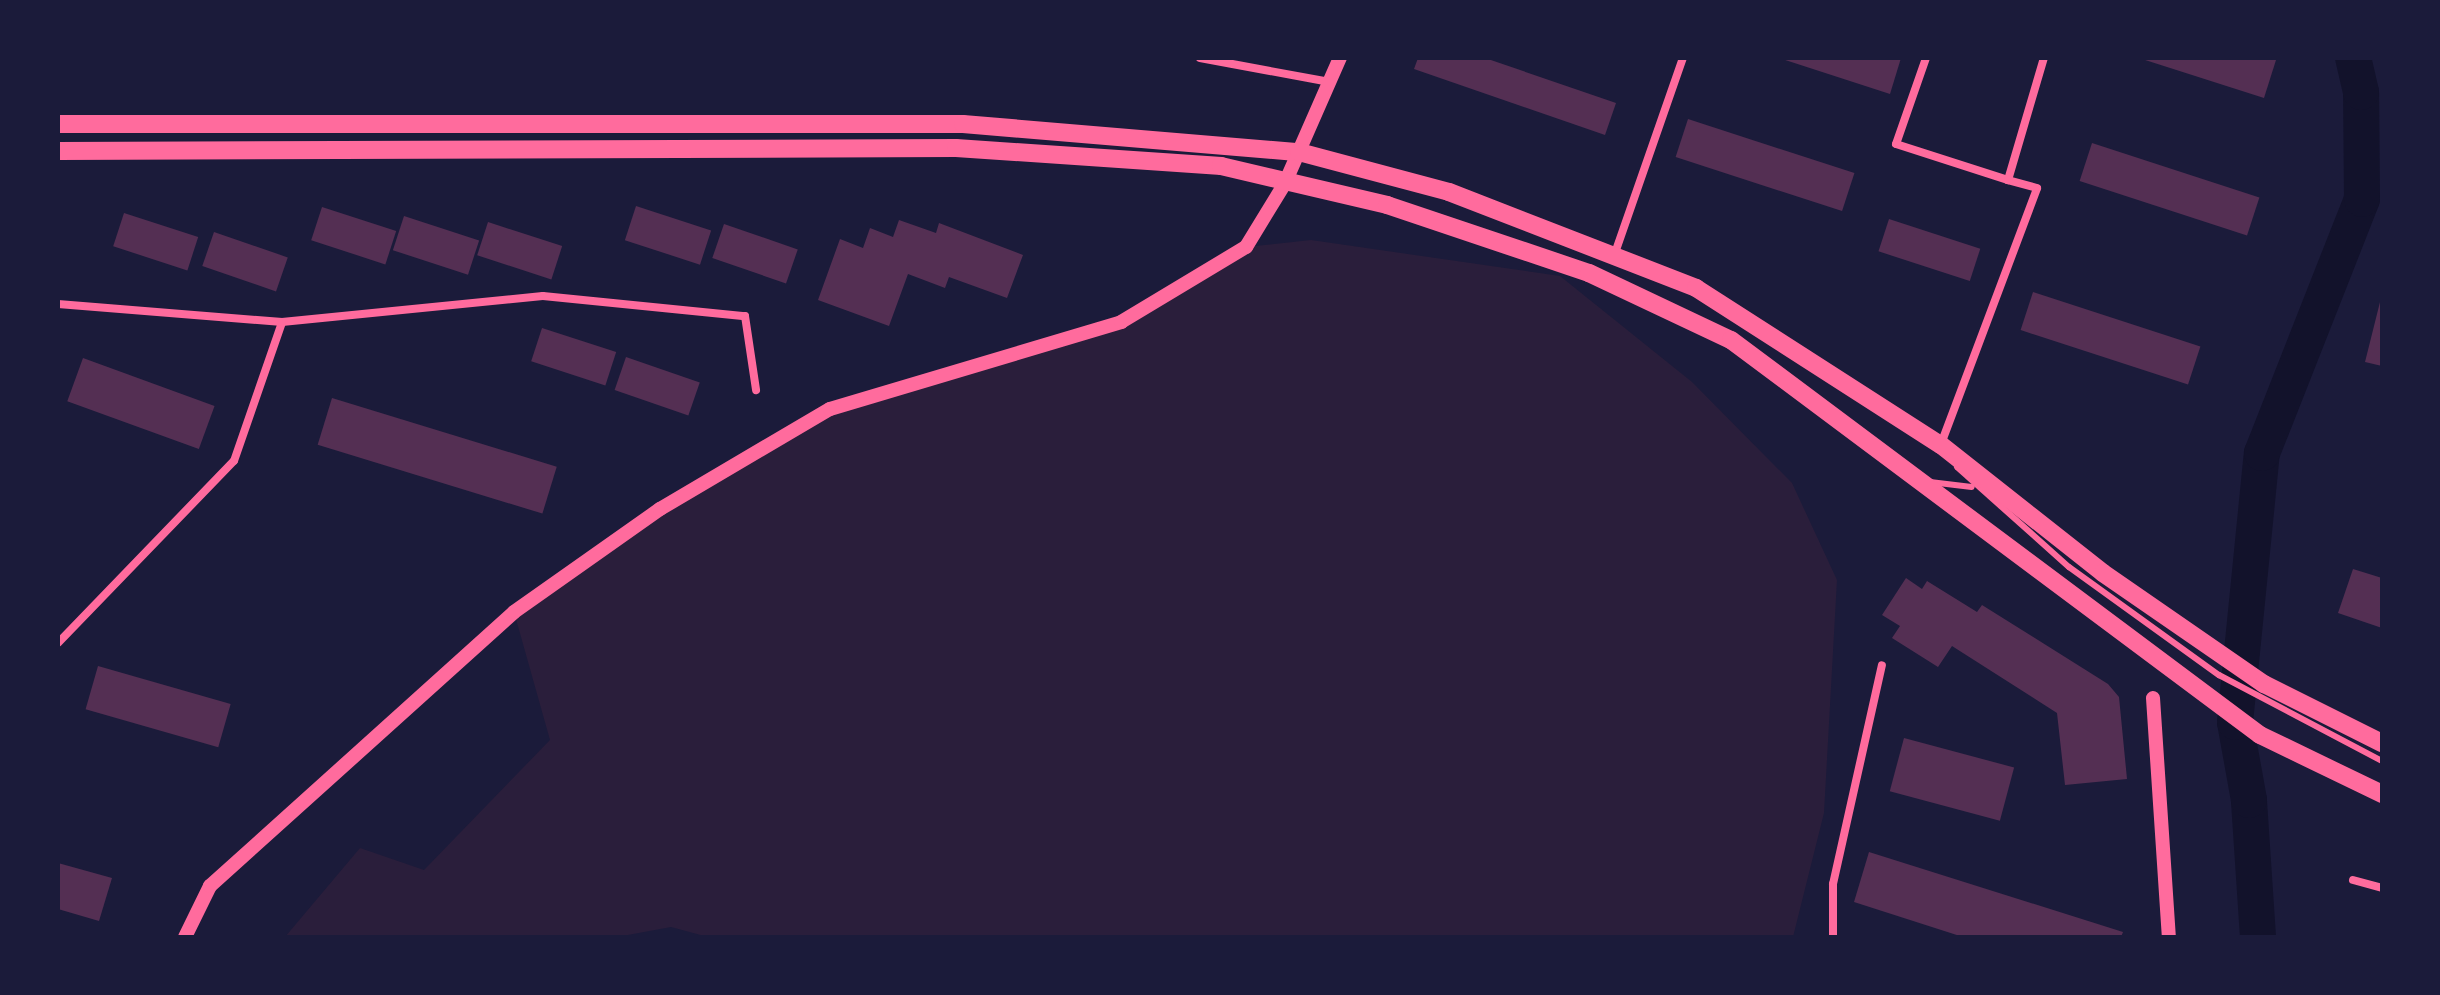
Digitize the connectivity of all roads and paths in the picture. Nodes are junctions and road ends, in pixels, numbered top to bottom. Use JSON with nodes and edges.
{"nodes":[{"id":1,"x":1200,"y":58,"type":"edge"},
{"id":2,"x":1340,"y":58,"type":"edge"},
{"id":3,"x":1683,"y":58,"type":"edge"},
{"id":4,"x":1926,"y":58,"type":"edge"},
{"id":5,"x":2044,"y":58,"type":"edge"},
{"id":6,"x":1330,"y":82,"type":"junction"},
{"id":7,"x":58,"y":124,"type":"edge"},
{"id":8,"x":58,"y":151,"type":"edge"},
{"id":9,"x":1299,"y":152,"type":"junction"},
{"id":10,"x":2008,"y":180,"type":"junction"},
{"id":11,"x":1285,"y":183,"type":"junction"},
{"id":12,"x":1615,"y":253,"type":"junction"},
{"id":13,"x":58,"y":304,"type":"edge"},
{"id":14,"x":282,"y":322,"type":"junction"},
{"id":15,"x":756,"y":390,"type":"dead end"},
{"id":16,"x":1941,"y":445,"type":"junction"},
{"id":17,"x":1926,"y":482,"type":"junction"},
{"id":18,"x":1972,"y":487,"type":"junction"},
{"id":19,"x":58,"y":643,"type":"edge"},
{"id":20,"x":1882,"y":665,"type":"dead end"},
{"id":21,"x":2153,"y":698,"type":"dead end"},
{"id":22,"x":2382,"y":743,"type":"edge"},
{"id":23,"x":2382,"y":761,"type":"edge"},
{"id":24,"x":2382,"y":794,"type":"edge"},
{"id":25,"x":2353,"y":880,"type":"dead end"},
{"id":26,"x":2382,"y":888,"type":"edge"},
{"id":27,"x":185,"y":937,"type":"edge"},
{"id":28,"x":1833,"y":937,"type":"edge"},
{"id":29,"x":2169,"y":937,"type":"edge"}],
"edges":[{"from":1,"to":6,"type":"street"},
{"from":2,"to":6,"type":"street"},
{"from":3,"to":12,"type":"street"},
{"from":4,"to":10,"type":"street"},
{"from":5,"to":10,"type":"street"},
{"from":6,"to":9,"type":"street"},
{"from":7,"to":9,"type":"main road"},
{"from":8,"to":11,"type":"main road"},
{"from":9,"to":11,"type":"street"},
{"from":9,"to":12,"type":"main road"},
{"from":10,"to":16,"type":"street"},
{"from":11,"to":17,"type":"main road"},
{"from":11,"to":27,"type":"street"},
{"from":12,"to":16,"type":"main road"},
{"from":13,"to":14,"type":"street"},
{"from":14,"to":15,"type":"street"},
{"from":14,"to":19,"type":"street"},
{"from":16,"to":18,"type":"lane"},
{"from":16,"to":22,"type":"main road"},
{"from":17,"to":18,"type":"lane"},
{"from":17,"to":24,"type":"main road"},
{"from":18,"to":23,"type":"lane"},
{"from":20,"to":28,"type":"street"},
{"from":21,"to":29,"type":"street"},
{"from":25,"to":26,"type":"street"}]}
